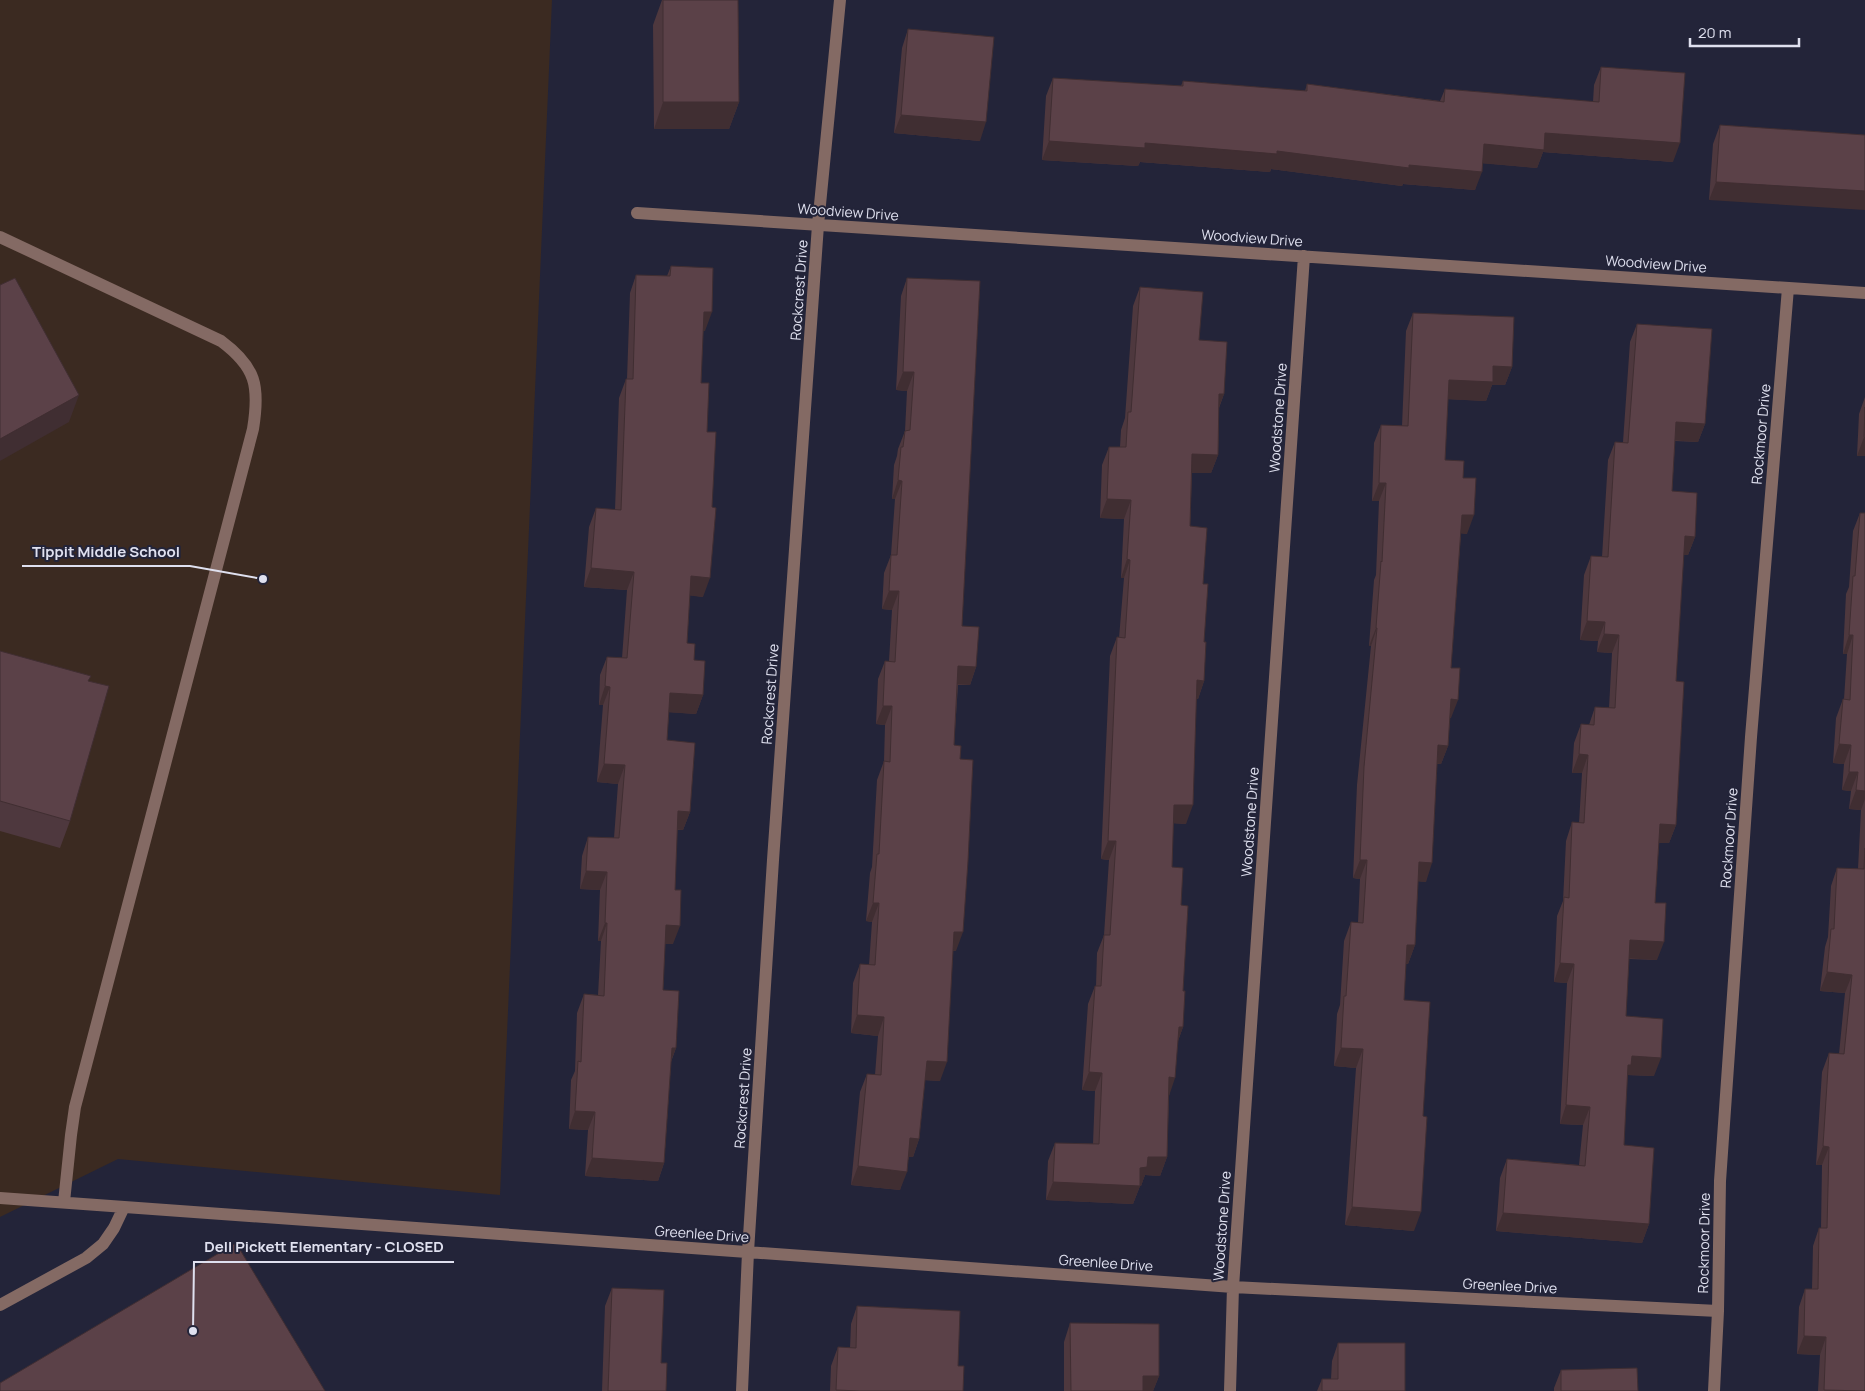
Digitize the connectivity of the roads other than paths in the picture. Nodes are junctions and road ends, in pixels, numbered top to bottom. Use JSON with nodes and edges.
{"nodes":[{"id":1,"x":840,"y":0,"type":"edge"},
{"id":2,"x":637,"y":213,"type":"dead end"},
{"id":3,"x":818,"y":225,"type":"junction"},
{"id":4,"x":0,"y":237,"type":"edge"},
{"id":5,"x":1304,"y":256,"type":"junction"},
{"id":6,"x":1788,"y":288,"type":"junction"},
{"id":7,"x":1865,"y":293,"type":"edge"},
{"id":8,"x":0,"y":1198,"type":"edge"},
{"id":9,"x":64,"y":1202,"type":"junction"},
{"id":10,"x":124,"y":1207,"type":"junction"},
{"id":11,"x":748,"y":1252,"type":"junction"},
{"id":12,"x":1233,"y":1287,"type":"junction"},
{"id":13,"x":0,"y":1305,"type":"edge"},
{"id":14,"x":1718,"y":1312,"type":"junction"},
{"id":15,"x":742,"y":1391,"type":"edge"},
{"id":16,"x":1230,"y":1391,"type":"edge"},
{"id":17,"x":1714,"y":1391,"type":"edge"}],
"edges":[{"from":1,"to":3,"type":"street","name":"Rockcrest Drive"},
{"from":2,"to":3,"type":"street","name":"Woodview Drive"},
{"from":3,"to":5,"type":"street","name":"Woodview Drive"},
{"from":3,"to":11,"type":"street","name":"Rockcrest Drive"},
{"from":4,"to":9,"type":"street"},
{"from":5,"to":6,"type":"street","name":"Woodview Drive"},
{"from":5,"to":12,"type":"street","name":"Woodstone Drive"},
{"from":6,"to":7,"type":"street","name":"Woodview Drive"},
{"from":6,"to":14,"type":"street","name":"Rockmoor Drive"},
{"from":8,"to":9,"type":"street","name":"Greenlee Drive"},
{"from":9,"to":10,"type":"street","name":"Greenlee Drive"},
{"from":10,"to":11,"type":"street","name":"Greenlee Drive"},
{"from":10,"to":13,"type":"street"},
{"from":11,"to":12,"type":"street","name":"Greenlee Drive"},
{"from":11,"to":15,"type":"street","name":"Rockcrest Drive"},
{"from":12,"to":14,"type":"street","name":"Greenlee Drive"},
{"from":12,"to":16,"type":"street","name":"Woodstone Drive"},
{"from":14,"to":17,"type":"street","name":"Rockmoor Drive"}]}
